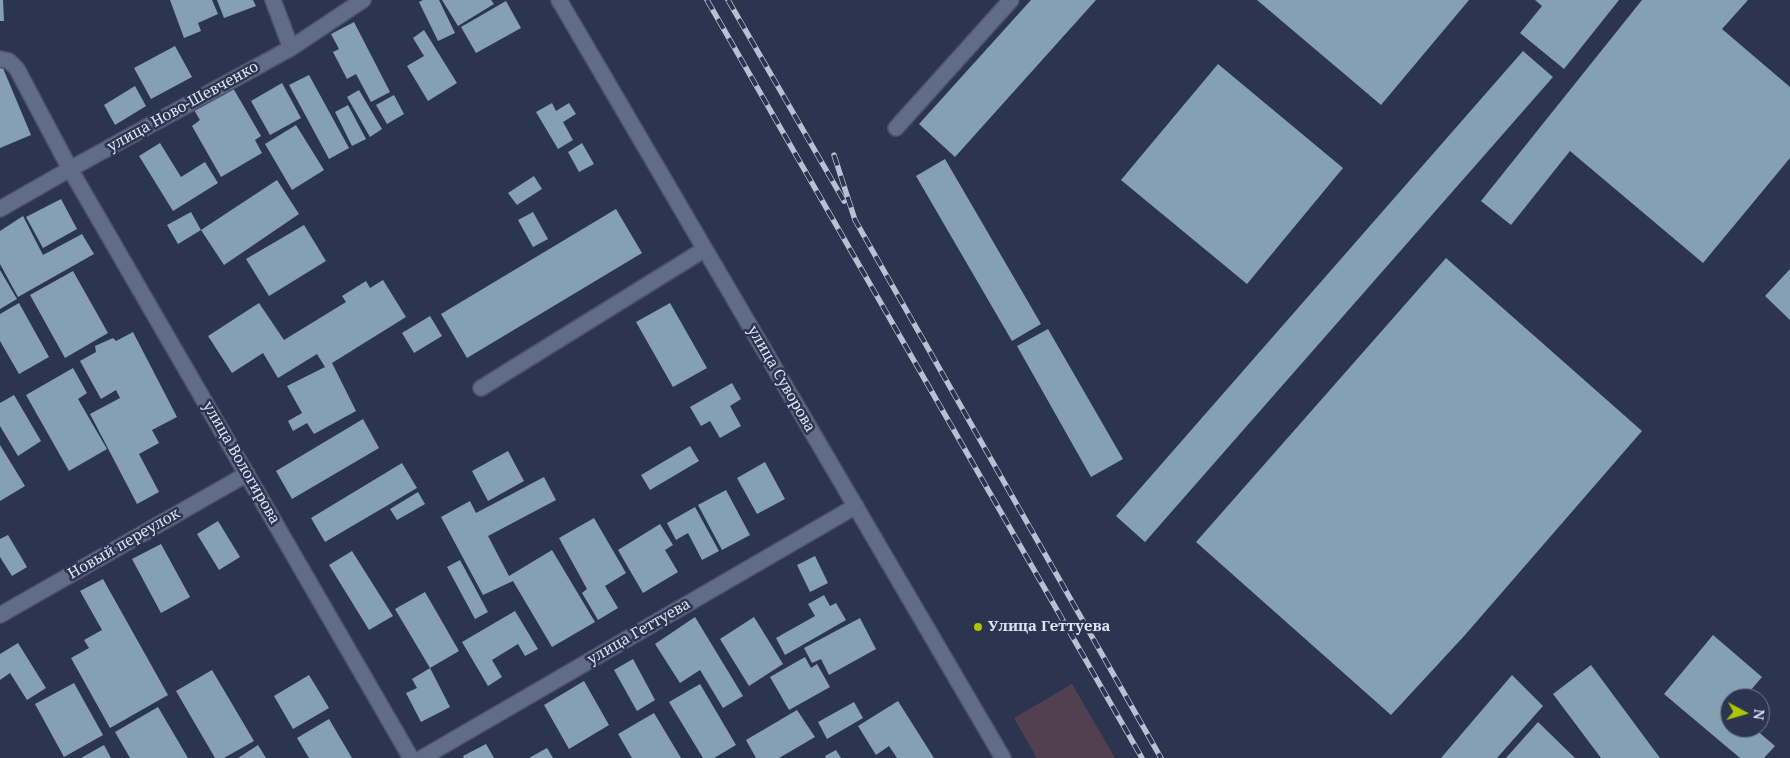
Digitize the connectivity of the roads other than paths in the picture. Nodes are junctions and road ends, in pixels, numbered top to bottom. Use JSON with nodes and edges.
{"nodes":[{"id":1,"x":273,"y":0,"type":"edge"},
{"id":2,"x":363,"y":0,"type":"edge"},
{"id":3,"x":560,"y":0,"type":"edge"},
{"id":4,"x":1011,"y":0,"type":"edge"},
{"id":5,"x":291,"y":48,"type":"junction"},
{"id":6,"x":0,"y":60,"type":"edge"},
{"id":7,"x":896,"y":128,"type":"dead end"},
{"id":8,"x":70,"y":169,"type":"junction"},
{"id":9,"x":0,"y":209,"type":"edge"},
{"id":10,"x":705,"y":249,"type":"junction"},
{"id":11,"x":481,"y":388,"type":"dead end"},
{"id":12,"x":247,"y":474,"type":"junction"},
{"id":13,"x":856,"y":506,"type":"junction"},
{"id":14,"x":0,"y":615,"type":"edge"},
{"id":15,"x":411,"y":758,"type":"edge"},
{"id":16,"x":422,"y":758,"type":"edge"},
{"id":17,"x":1003,"y":758,"type":"edge"}],
"edges":[{"from":1,"to":5,"type":"street"},
{"from":2,"to":5,"type":"street","name":"улица Ново-Шевченко"},
{"from":3,"to":10,"type":"street","name":"улица Суворова"},
{"from":4,"to":7,"type":"street"},
{"from":5,"to":8,"type":"street","name":"улица Ново-Шевченко"},
{"from":6,"to":8,"type":"street","name":"улица Вологирова"},
{"from":8,"to":9,"type":"street","name":"улица Ново-Шевченко"},
{"from":8,"to":12,"type":"street","name":"улица Вологирова"},
{"from":10,"to":11,"type":"street"},
{"from":10,"to":13,"type":"street","name":"улица Суворова"},
{"from":12,"to":14,"type":"street","name":"Новый переулок"},
{"from":12,"to":15,"type":"street","name":"улица Вологирова"},
{"from":13,"to":16,"type":"street","name":"улица Геттуева"},
{"from":13,"to":17,"type":"street","name":"улица Суворова"}]}
